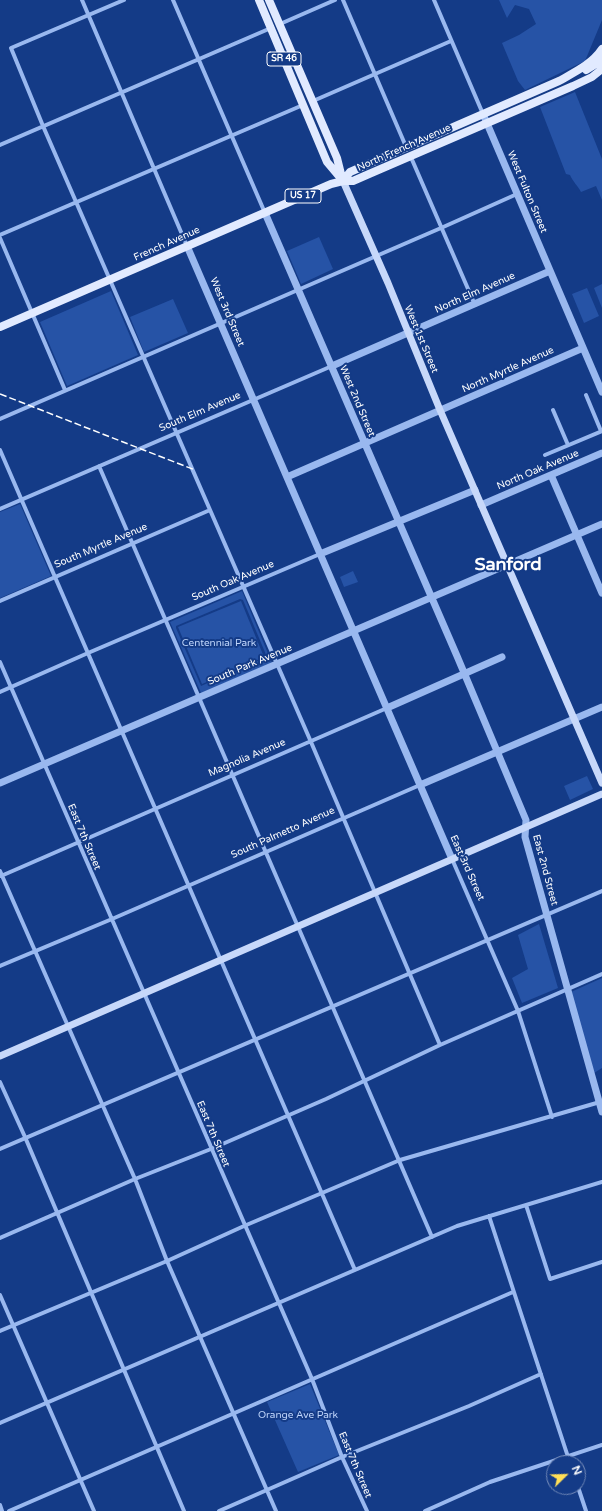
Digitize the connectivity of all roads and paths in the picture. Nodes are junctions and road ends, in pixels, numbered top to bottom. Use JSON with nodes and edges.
{"nodes":[{"id":1,"x":82,"y":0,"type":"edge"},
{"id":2,"x":124,"y":0,"type":"edge"},
{"id":3,"x":174,"y":0,"type":"edge"},
{"id":4,"x":269,"y":0,"type":"edge"},
{"id":5,"x":335,"y":0,"type":"edge"},
{"id":6,"x":343,"y":0,"type":"edge"},
{"id":7,"x":434,"y":0,"type":"edge"},
{"id":8,"x":259,"y":1,"type":"edge"},
{"id":9,"x":88,"y":16,"type":"junction"},
{"id":10,"x":280,"y":24,"type":"junction"},
{"id":11,"x":271,"y":28,"type":"junction"},
{"id":12,"x":451,"y":41,"type":"junction"},
{"id":13,"x":602,"y":48,"type":"edge"},
{"id":14,"x":291,"y":50,"type":"junction"},
{"id":15,"x":199,"y":60,"type":"junction"},
{"id":16,"x":602,"y":60,"type":"edge"},
{"id":17,"x":602,"y":69,"type":"edge"},
{"id":18,"x":375,"y":74,"type":"junction"},
{"id":19,"x":559,"y":81,"type":"junction"},
{"id":20,"x":120,"y":92,"type":"junction"},
{"id":21,"x":313,"y":100,"type":"junction"},
{"id":22,"x":303,"y":105,"type":"junction"},
{"id":23,"x":483,"y":114,"type":"junction"},
{"id":24,"x":487,"y":122,"type":"junction"},
{"id":25,"x":43,"y":126,"type":"junction"},
{"id":26,"x":232,"y":135,"type":"junction"},
{"id":27,"x":0,"y":145,"type":"edge"},
{"id":28,"x":406,"y":147,"type":"junction"},
{"id":29,"x":410,"y":156,"type":"junction"},
{"id":30,"x":154,"y":169,"type":"junction"},
{"id":31,"x":343,"y":181,"type":"junction"},
{"id":32,"x":517,"y":194,"type":"junction"},
{"id":33,"x":76,"y":202,"type":"junction"},
{"id":34,"x":265,"y":213,"type":"junction"},
{"id":35,"x":441,"y":228,"type":"junction"},
{"id":36,"x":0,"y":236,"type":"edge"},
{"id":37,"x":187,"y":246,"type":"junction"},
{"id":38,"x":376,"y":256,"type":"junction"},
{"id":39,"x":550,"y":271,"type":"junction"},
{"id":40,"x":110,"y":280,"type":"junction"},
{"id":41,"x":297,"y":290,"type":"junction"},
{"id":42,"x":475,"y":305,"type":"junction"},
{"id":43,"x":33,"y":313,"type":"junction"},
{"id":44,"x":220,"y":322,"type":"junction"},
{"id":45,"x":0,"y":327,"type":"edge"},
{"id":46,"x":408,"y":333,"type":"junction"},
{"id":47,"x":583,"y":348,"type":"junction"},
{"id":48,"x":143,"y":356,"type":"junction"},
{"id":49,"x":332,"y":366,"type":"junction"},
{"id":50,"x":65,"y":390,"type":"junction"},
{"id":51,"x":602,"y":392,"type":"edge"},
{"id":52,"x":586,"y":395,"type":"dead end"},
{"id":53,"x":254,"y":400,"type":"junction"},
{"id":54,"x":440,"y":410,"type":"junction"},
{"id":55,"x":553,"y":410,"type":"dead end"},
{"id":56,"x":0,"y":419,"type":"edge"},
{"id":57,"x":602,"y":431,"type":"edge"},
{"id":58,"x":176,"y":433,"type":"junction"},
{"id":59,"x":364,"y":443,"type":"junction"},
{"id":60,"x":568,"y":446,"type":"junction"},
{"id":61,"x":0,"y":450,"type":"edge"},
{"id":62,"x":602,"y":453,"type":"edge"},
{"id":63,"x":545,"y":455,"type":"dead end"},
{"id":64,"x":99,"y":466,"type":"junction"},
{"id":65,"x":551,"y":475,"type":"junction"},
{"id":66,"x":287,"y":477,"type":"junction"},
{"id":67,"x":475,"y":490,"type":"junction"},
{"id":68,"x":21,"y":500,"type":"junction"},
{"id":69,"x":481,"y":505,"type":"junction"},
{"id":70,"x":0,"y":509,"type":"edge"},
{"id":71,"x":210,"y":510,"type":"junction"},
{"id":72,"x":398,"y":521,"type":"junction"},
{"id":73,"x":602,"y":524,"type":"edge"},
{"id":74,"x":576,"y":535,"type":"junction"},
{"id":75,"x":132,"y":544,"type":"junction"},
{"id":76,"x":320,"y":554,"type":"junction"},
{"id":77,"x":508,"y":564,"type":"junction"},
{"id":78,"x":55,"y":577,"type":"junction"},
{"id":79,"x":244,"y":588,"type":"junction"},
{"id":80,"x":602,"y":593,"type":"edge"},
{"id":81,"x":431,"y":598,"type":"junction"},
{"id":82,"x":0,"y":601,"type":"edge"},
{"id":83,"x":166,"y":620,"type":"junction"},
{"id":84,"x":353,"y":631,"type":"junction"},
{"id":85,"x":88,"y":653,"type":"junction"},
{"id":86,"x":502,"y":658,"type":"dead end"},
{"id":87,"x":0,"y":662,"type":"edge"},
{"id":88,"x":276,"y":664,"type":"junction"},
{"id":89,"x":464,"y":674,"type":"junction"},
{"id":90,"x":12,"y":688,"type":"junction"},
{"id":91,"x":0,"y":692,"type":"edge"},
{"id":92,"x":199,"y":697,"type":"junction"},
{"id":93,"x":602,"y":707,"type":"edge"},
{"id":94,"x":387,"y":708,"type":"junction"},
{"id":95,"x":574,"y":718,"type":"junction"},
{"id":96,"x":122,"y":731,"type":"junction"},
{"id":97,"x":311,"y":742,"type":"junction"},
{"id":98,"x":497,"y":753,"type":"junction"},
{"id":99,"x":44,"y":764,"type":"junction"},
{"id":100,"x":233,"y":775,"type":"junction"},
{"id":101,"x":0,"y":783,"type":"edge"},
{"id":102,"x":602,"y":783,"type":"edge"},
{"id":103,"x":420,"y":785,"type":"junction"},
{"id":104,"x":602,"y":794,"type":"edge"},
{"id":105,"x":156,"y":809,"type":"junction"},
{"id":106,"x":343,"y":818,"type":"junction"},
{"id":107,"x":525,"y":827,"type":"junction"},
{"id":108,"x":78,"y":842,"type":"junction"},
{"id":109,"x":266,"y":851,"type":"junction"},
{"id":110,"x":452,"y":859,"type":"junction"},
{"id":111,"x":1,"y":874,"type":"edge"},
{"id":112,"x":189,"y":886,"type":"junction"},
{"id":113,"x":602,"y":890,"type":"edge"},
{"id":114,"x":375,"y":892,"type":"junction"},
{"id":115,"x":547,"y":914,"type":"junction"},
{"id":116,"x":112,"y":919,"type":"junction"},
{"id":117,"x":298,"y":926,"type":"junction"},
{"id":118,"x":488,"y":939,"type":"junction"},
{"id":119,"x":35,"y":951,"type":"junction"},
{"id":120,"x":221,"y":960,"type":"junction"},
{"id":121,"x":0,"y":966,"type":"edge"},
{"id":122,"x":409,"y":974,"type":"junction"},
{"id":123,"x":602,"y":974,"type":"edge"},
{"id":124,"x":566,"y":989,"type":"junction"},
{"id":125,"x":145,"y":993,"type":"junction"},
{"id":126,"x":333,"y":1006,"type":"junction"},
{"id":127,"x":518,"y":1011,"type":"junction"},
{"id":128,"x":68,"y":1027,"type":"junction"},
{"id":129,"x":254,"y":1039,"type":"junction"},
{"id":130,"x":440,"y":1045,"type":"junction"},
{"id":131,"x":0,"y":1056,"type":"edge"},
{"id":132,"x":178,"y":1072,"type":"junction"},
{"id":133,"x":364,"y":1080,"type":"junction"},
{"id":134,"x":0,"y":1082,"type":"edge"},
{"id":135,"x":601,"y":1102,"type":"edge"},
{"id":136,"x":102,"y":1105,"type":"junction"},
{"id":137,"x":602,"y":1112,"type":"edge"},
{"id":138,"x":288,"y":1115,"type":"junction"},
{"id":139,"x":552,"y":1117,"type":"junction"},
{"id":140,"x":25,"y":1137,"type":"junction"},
{"id":141,"x":0,"y":1148,"type":"edge"},
{"id":142,"x":211,"y":1148,"type":"junction"},
{"id":143,"x":400,"y":1160,"type":"junction"},
{"id":144,"x":135,"y":1179,"type":"junction"},
{"id":145,"x":602,"y":1182,"type":"edge"},
{"id":146,"x":322,"y":1194,"type":"junction"},
{"id":147,"x":526,"y":1205,"type":"junction"},
{"id":148,"x":57,"y":1213,"type":"junction"},
{"id":149,"x":489,"y":1216,"type":"junction"},
{"id":150,"x":244,"y":1226,"type":"junction"},
{"id":151,"x":432,"y":1237,"type":"junction"},
{"id":152,"x":0,"y":1238,"type":"edge"},
{"id":153,"x":167,"y":1261,"type":"junction"},
{"id":154,"x":602,"y":1262,"type":"edge"},
{"id":155,"x":355,"y":1270,"type":"junction"},
{"id":156,"x":91,"y":1292,"type":"junction"},
{"id":157,"x":513,"y":1292,"type":"junction"},
{"id":158,"x":0,"y":1295,"type":"edge"},
{"id":159,"x":278,"y":1303,"type":"junction"},
{"id":160,"x":12,"y":1325,"type":"junction"},
{"id":161,"x":0,"y":1330,"type":"edge"},
{"id":162,"x":200,"y":1336,"type":"junction"},
{"id":163,"x":124,"y":1370,"type":"junction"},
{"id":164,"x":541,"y":1374,"type":"junction"},
{"id":165,"x":312,"y":1379,"type":"junction"},
{"id":166,"x":47,"y":1402,"type":"junction"},
{"id":167,"x":234,"y":1413,"type":"junction"},
{"id":168,"x":0,"y":1423,"type":"edge"},
{"id":169,"x":602,"y":1445,"type":"edge"},
{"id":170,"x":157,"y":1446,"type":"junction"},
{"id":171,"x":568,"y":1455,"type":"edge"},
{"id":172,"x":571,"y":1455,"type":"edge"},
{"id":173,"x":342,"y":1457,"type":"junction"},
{"id":174,"x":546,"y":1463,"type":"edge"},
{"id":175,"x":80,"y":1480,"type":"junction"},
{"id":176,"x":267,"y":1490,"type":"junction"},
{"id":177,"x":581,"y":1495,"type":"edge"},
{"id":178,"x":0,"y":1505,"type":"edge"},
{"id":179,"x":2,"y":1511,"type":"edge"},
{"id":180,"x":9,"y":1511,"type":"edge"},
{"id":181,"x":94,"y":1511,"type":"edge"},
{"id":182,"x":184,"y":1511,"type":"edge"},
{"id":183,"x":219,"y":1511,"type":"edge"},
{"id":184,"x":276,"y":1511,"type":"edge"},
{"id":185,"x":367,"y":1511,"type":"edge"},
{"id":186,"x":425,"y":1511,"type":"edge"},
{"id":187,"x":586,"y":1511,"type":"edge"}],
"edges":[{"from":1,"to":9,"type":"street","name":"West 3rd Street"},
{"from":2,"to":9,"type":"street"},
{"from":3,"to":15,"type":"street"},
{"from":4,"to":10,"type":"main road","name":"West 1st Street","number":"SR 46"},
{"from":5,"to":10,"type":"street"},
{"from":6,"to":18,"type":"street"},
{"from":7,"to":12,"type":"street","name":"West Fulton Street"},
{"from":8,"to":10,"type":"main road"},
{"from":8,"to":11,"type":"main road","name":"West 1st Street","number":"SR 46"},
{"from":9,"to":20,"type":"street","name":"West 3rd Street"},
{"from":9,"to":25,"type":"street"},
{"from":10,"to":14,"type":"main road","name":"West 1st Street","number":"SR 46"},
{"from":11,"to":14,"type":"main road"},
{"from":11,"to":15,"type":"street"},
{"from":11,"to":22,"type":"main road","name":"West 1st Street","number":"SR 46"},
{"from":12,"to":18,"type":"street"},
{"from":12,"to":23,"type":"street","name":"West Fulton Street"},
{"from":13,"to":19,"type":"main road","name":"North French Avenue"},
{"from":14,"to":21,"type":"main road","name":"West 1st Street","number":"SR 46"},
{"from":15,"to":20,"type":"street"},
{"from":15,"to":26,"type":"street"},
{"from":16,"to":19,"type":"main road","name":"North French Avenue"},
{"from":17,"to":24,"type":"main road","name":"North French Avenue"},
{"from":18,"to":21,"type":"street"},
{"from":18,"to":28,"type":"street"},
{"from":19,"to":23,"type":"main road","name":"North French Avenue"},
{"from":20,"to":25,"type":"street"},
{"from":20,"to":30,"type":"street","name":"West 3rd Street"},
{"from":21,"to":31,"type":"main road","name":"West 1st Street","number":"SR 46"},
{"from":22,"to":26,"type":"street"},
{"from":22,"to":31,"type":"main road","name":"West 1st Street","number":"SR 46"},
{"from":23,"to":24,"type":"street","name":"West Fulton Street"},
{"from":23,"to":28,"type":"main road","name":"North French Avenue"},
{"from":24,"to":29,"type":"main road","name":"North French Avenue"},
{"from":24,"to":32,"type":"street","name":"West Fulton Street"},
{"from":25,"to":27,"type":"street"},
{"from":25,"to":33,"type":"street"},
{"from":26,"to":30,"type":"street"},
{"from":26,"to":34,"type":"street"},
{"from":28,"to":29,"type":"street"},
{"from":28,"to":31,"type":"main road","name":"North French Avenue"},
{"from":29,"to":31,"type":"main road","name":"North French Avenue"},
{"from":29,"to":35,"type":"street"},
{"from":30,"to":33,"type":"street"},
{"from":30,"to":37,"type":"street","name":"West 3rd Street"},
{"from":31,"to":34,"type":"main road","name":"French Avenue","number":"US 17"},
{"from":31,"to":38,"type":"main road","name":"West 1st Street"},
{"from":32,"to":35,"type":"street"},
{"from":32,"to":39,"type":"street","name":"West Fulton Street"},
{"from":33,"to":36,"type":"street"},
{"from":33,"to":40,"type":"street"},
{"from":34,"to":37,"type":"main road","name":"French Avenue","number":"US 17"},
{"from":34,"to":41,"type":"street","name":"West 2nd Street"},
{"from":35,"to":38,"type":"street"},
{"from":35,"to":42,"type":"street"},
{"from":36,"to":43,"type":"street"},
{"from":37,"to":40,"type":"main road","name":"French Avenue","number":"US 17"},
{"from":37,"to":44,"type":"street","name":"West 3rd Street"},
{"from":38,"to":41,"type":"street"},
{"from":38,"to":46,"type":"main road","name":"West 1st Street"},
{"from":39,"to":42,"type":"street","name":"North Elm Avenue"},
{"from":39,"to":47,"type":"street","name":"West Fulton Street"},
{"from":40,"to":43,"type":"main road","name":"French Avenue","number":"US 17"},
{"from":40,"to":48,"type":"street"},
{"from":41,"to":44,"type":"street"},
{"from":41,"to":49,"type":"street","name":"West 2nd Street"},
{"from":42,"to":46,"type":"street","name":"North Elm Avenue"},
{"from":43,"to":45,"type":"main road","name":"French Avenue","number":"US 17"},
{"from":43,"to":50,"type":"street"},
{"from":44,"to":48,"type":"street"},
{"from":44,"to":53,"type":"street","name":"West 3rd Street"},
{"from":46,"to":49,"type":"street","name":"South Elm Avenue"},
{"from":46,"to":54,"type":"main road","name":"West 1st Street"},
{"from":47,"to":51,"type":"street","name":"West Fulton Street"},
{"from":47,"to":54,"type":"street","name":"North Myrtle Avenue"},
{"from":48,"to":50,"type":"street"},
{"from":48,"to":58,"type":"street"},
{"from":49,"to":53,"type":"street","name":"South Elm Avenue"},
{"from":49,"to":59,"type":"street","name":"West 2nd Street"},
{"from":50,"to":56,"type":"street"},
{"from":52,"to":57,"type":"street"},
{"from":53,"to":58,"type":"street","name":"South Elm Avenue"},
{"from":53,"to":66,"type":"street","name":"West 3rd Street"},
{"from":54,"to":59,"type":"street"},
{"from":54,"to":67,"type":"main road","name":"West 1st Street"},
{"from":55,"to":60,"type":"street"},
{"from":57,"to":60,"type":"street"},
{"from":58,"to":64,"type":"street","name":"South Elm Avenue"},
{"from":58,"to":71,"type":"street"},
{"from":59,"to":66,"type":"street"},
{"from":59,"to":72,"type":"street","name":"West 2nd Street"},
{"from":60,"to":63,"type":"street"},
{"from":61,"to":68,"type":"street"},
{"from":62,"to":65,"type":"street","name":"North Oak Avenue"},
{"from":64,"to":68,"type":"street","name":"South Elm Avenue"},
{"from":64,"to":75,"type":"street"},
{"from":65,"to":69,"type":"street","name":"North Oak Avenue"},
{"from":65,"to":74,"type":"street"},
{"from":66,"to":76,"type":"street","name":"West 3rd Street"},
{"from":67,"to":69,"type":"main road","name":"West 1st Street"},
{"from":67,"to":72,"type":"street","name":"South Oak Avenue"},
{"from":68,"to":70,"type":"street","name":"South Elm Avenue"},
{"from":68,"to":78,"type":"street"},
{"from":69,"to":77,"type":"main road","name":"West 1st Street"},
{"from":71,"to":75,"type":"street","name":"South Myrtle Avenue"},
{"from":71,"to":79,"type":"street"},
{"from":72,"to":76,"type":"street","name":"South Oak Avenue"},
{"from":72,"to":81,"type":"street","name":"West 2nd Street"},
{"from":73,"to":74,"type":"street","name":"South Park Avenue"},
{"from":74,"to":77,"type":"street","name":"South Park Avenue"},
{"from":74,"to":80,"type":"street"},
{"from":75,"to":78,"type":"street","name":"South Myrtle Avenue"},
{"from":75,"to":83,"type":"street"},
{"from":76,"to":79,"type":"street","name":"South Oak Avenue"},
{"from":76,"to":84,"type":"street","name":"West 3rd Street"},
{"from":77,"to":81,"type":"street","name":"South Park Avenue"},
{"from":77,"to":95,"type":"main road","name":"West 1st Street"},
{"from":78,"to":82,"type":"street","name":"South Myrtle Avenue"},
{"from":78,"to":85,"type":"street"},
{"from":79,"to":83,"type":"street","name":"South Oak Avenue"},
{"from":79,"to":88,"type":"street"},
{"from":81,"to":84,"type":"street","name":"South Park Avenue"},
{"from":81,"to":89,"type":"street","name":"East 2nd Street"},
{"from":83,"to":85,"type":"street","name":"South Oak Avenue"},
{"from":83,"to":92,"type":"street"},
{"from":84,"to":88,"type":"street","name":"South Park Avenue"},
{"from":84,"to":94,"type":"street","name":"East 3rd Street"},
{"from":85,"to":90,"type":"street","name":"South Oak Avenue"},
{"from":85,"to":96,"type":"street"},
{"from":86,"to":89,"type":"street","name":"Magnolia Avenue"},
{"from":87,"to":90,"type":"street","name":"East 7th Street"},
{"from":88,"to":92,"type":"street","name":"South Park Avenue"},
{"from":88,"to":97,"type":"street"},
{"from":89,"to":94,"type":"street","name":"Magnolia Avenue"},
{"from":89,"to":98,"type":"street","name":"East 2nd Street"},
{"from":90,"to":91,"type":"street","name":"South Oak Avenue"},
{"from":90,"to":99,"type":"street","name":"East 7th Street"},
{"from":92,"to":96,"type":"street","name":"South Park Avenue"},
{"from":92,"to":100,"type":"street"},
{"from":93,"to":95,"type":"street","name":"South Palmetto Avenue"},
{"from":94,"to":97,"type":"street","name":"Magnolia Avenue"},
{"from":94,"to":103,"type":"street","name":"East 3rd Street"},
{"from":95,"to":98,"type":"street","name":"South Palmetto Avenue"},
{"from":95,"to":102,"type":"main road","name":"West 1st Street"},
{"from":96,"to":99,"type":"street","name":"South Park Avenue"},
{"from":96,"to":105,"type":"street"},
{"from":97,"to":100,"type":"street","name":"Magnolia Avenue"},
{"from":97,"to":106,"type":"street"},
{"from":98,"to":103,"type":"street","name":"South Palmetto Avenue"},
{"from":98,"to":107,"type":"street","name":"East 2nd Street"},
{"from":99,"to":101,"type":"street","name":"South Park Avenue"},
{"from":99,"to":108,"type":"street","name":"East 7th Street"},
{"from":100,"to":105,"type":"street","name":"Magnolia Avenue"},
{"from":100,"to":109,"type":"street"},
{"from":103,"to":106,"type":"street","name":"South Palmetto Avenue"},
{"from":103,"to":110,"type":"street","name":"East 3rd Street"},
{"from":104,"to":107,"type":"main road"},
{"from":105,"to":108,"type":"street","name":"Magnolia Avenue"},
{"from":105,"to":112,"type":"street"},
{"from":106,"to":109,"type":"street","name":"South Palmetto Avenue"},
{"from":106,"to":114,"type":"street"},
{"from":107,"to":110,"type":"main road"},
{"from":107,"to":115,"type":"street","name":"East 2nd Street"},
{"from":108,"to":111,"type":"street","name":"Magnolia Avenue"},
{"from":108,"to":116,"type":"street","name":"East 7th Street"},
{"from":109,"to":112,"type":"street","name":"South Palmetto Avenue"},
{"from":109,"to":117,"type":"street"},
{"from":110,"to":114,"type":"main road"},
{"from":110,"to":118,"type":"street","name":"East 3rd Street"},
{"from":111,"to":119,"type":"street"},
{"from":112,"to":116,"type":"street","name":"South Palmetto Avenue"},
{"from":112,"to":120,"type":"street"},
{"from":113,"to":115,"type":"street"},
{"from":114,"to":117,"type":"main road"},
{"from":114,"to":122,"type":"street"},
{"from":115,"to":118,"type":"street"},
{"from":115,"to":124,"type":"street","name":"East 2nd Street"},
{"from":116,"to":119,"type":"street","name":"South Palmetto Avenue"},
{"from":116,"to":125,"type":"street","name":"East 7th Street"},
{"from":117,"to":120,"type":"main road"},
{"from":117,"to":126,"type":"street"},
{"from":118,"to":122,"type":"street"},
{"from":118,"to":127,"type":"street","name":"East 3rd Street"},
{"from":119,"to":121,"type":"street","name":"South Palmetto Avenue"},
{"from":119,"to":128,"type":"street"},
{"from":120,"to":125,"type":"main road"},
{"from":120,"to":129,"type":"street"},
{"from":122,"to":126,"type":"street"},
{"from":122,"to":130,"type":"street"},
{"from":123,"to":124,"type":"street"},
{"from":124,"to":127,"type":"street"},
{"from":124,"to":135,"type":"street","name":"East 2nd Street"},
{"from":125,"to":128,"type":"main road"},
{"from":125,"to":132,"type":"street","name":"East 7th Street"},
{"from":126,"to":129,"type":"street"},
{"from":126,"to":133,"type":"street"},
{"from":127,"to":130,"type":"street"},
{"from":127,"to":139,"type":"street","name":"East 3rd Street"},
{"from":128,"to":131,"type":"main road"},
{"from":128,"to":136,"type":"street"},
{"from":129,"to":132,"type":"street"},
{"from":129,"to":138,"type":"street"},
{"from":130,"to":133,"type":"street"},
{"from":132,"to":136,"type":"street"},
{"from":132,"to":142,"type":"street","name":"East 7th Street"},
{"from":133,"to":138,"type":"street"},
{"from":133,"to":143,"type":"street"},
{"from":134,"to":140,"type":"street"},
{"from":135,"to":137,"type":"street","name":"East 2nd Street"},
{"from":135,"to":139,"type":"street"},
{"from":136,"to":140,"type":"street"},
{"from":136,"to":144,"type":"street"},
{"from":138,"to":142,"type":"street"},
{"from":138,"to":146,"type":"street"},
{"from":139,"to":143,"type":"street"},
{"from":140,"to":141,"type":"street"},
{"from":140,"to":148,"type":"street"},
{"from":142,"to":144,"type":"street"},
{"from":142,"to":150,"type":"street","name":"East 7th Street"},
{"from":143,"to":146,"type":"street"},
{"from":143,"to":151,"type":"street"},
{"from":144,"to":148,"type":"street"},
{"from":144,"to":153,"type":"street"},
{"from":145,"to":147,"type":"street"},
{"from":146,"to":150,"type":"street"},
{"from":146,"to":155,"type":"street"},
{"from":147,"to":149,"type":"street"},
{"from":147,"to":154,"type":"street"},
{"from":148,"to":152,"type":"street"},
{"from":148,"to":156,"type":"street"},
{"from":149,"to":151,"type":"street"},
{"from":149,"to":157,"type":"street"},
{"from":150,"to":153,"type":"street"},
{"from":150,"to":159,"type":"street","name":"East 7th Street"},
{"from":151,"to":155,"type":"street"},
{"from":153,"to":156,"type":"street"},
{"from":153,"to":162,"type":"street"},
{"from":155,"to":159,"type":"street"},
{"from":156,"to":160,"type":"street"},
{"from":156,"to":163,"type":"street"},
{"from":157,"to":164,"type":"street"},
{"from":157,"to":165,"type":"street"},
{"from":158,"to":160,"type":"street"},
{"from":159,"to":162,"type":"street"},
{"from":159,"to":165,"type":"street","name":"East 7th Street"},
{"from":160,"to":161,"type":"street"},
{"from":160,"to":166,"type":"street"},
{"from":162,"to":163,"type":"street"},
{"from":162,"to":167,"type":"street"},
{"from":163,"to":166,"type":"street"},
{"from":163,"to":170,"type":"street"},
{"from":164,"to":171,"type":"street"},
{"from":164,"to":173,"type":"street"},
{"from":165,"to":167,"type":"street"},
{"from":165,"to":173,"type":"street","name":"East 7th Street"},
{"from":166,"to":168,"type":"street"},
{"from":166,"to":175,"type":"street"},
{"from":167,"to":170,"type":"street"},
{"from":167,"to":176,"type":"street"},
{"from":169,"to":172,"type":"street"},
{"from":170,"to":175,"type":"street"},
{"from":170,"to":182,"type":"street"},
{"from":173,"to":176,"type":"street"},
{"from":173,"to":185,"type":"street","name":"East 7th Street"},
{"from":174,"to":186,"type":"street"},
{"from":175,"to":180,"type":"street"},
{"from":175,"to":181,"type":"street"},
{"from":176,"to":183,"type":"street"},
{"from":176,"to":184,"type":"street"},
{"from":177,"to":187,"type":"street"},
{"from":178,"to":179,"type":"street"}]}
